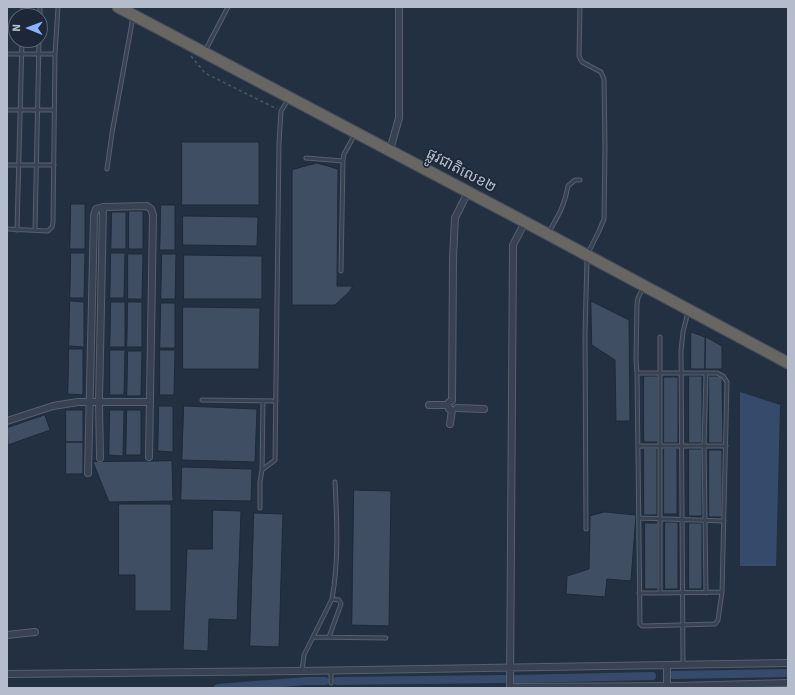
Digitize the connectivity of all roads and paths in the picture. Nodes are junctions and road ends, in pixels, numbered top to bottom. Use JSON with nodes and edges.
{"nodes":[{"id":1,"x":58,"y":7,"type":"edge"},
{"id":2,"x":228,"y":7,"type":"edge"},
{"id":3,"x":399,"y":7,"type":"edge"},
{"id":4,"x":580,"y":7,"type":"edge"},
{"id":5,"x":125,"y":10,"type":"edge"},
{"id":6,"x":21,"y":48,"type":"edge"},
{"id":7,"x":38,"y":48,"type":"edge"},
{"id":8,"x":188,"y":53,"type":"dead end"},
{"id":9,"x":205,"y":53,"type":"junction"},
{"id":10,"x":7,"y":54,"type":"edge"},
{"id":11,"x":21,"y":54,"type":"junction"},
{"id":12,"x":38,"y":54,"type":"junction"},
{"id":13,"x":55,"y":54,"type":"junction"},
{"id":14,"x":290,"y":98,"type":"junction"},
{"id":15,"x":7,"y":110,"type":"edge"},
{"id":16,"x":20,"y":110,"type":"junction"},
{"id":17,"x":38,"y":110,"type":"junction"},
{"id":18,"x":54,"y":110,"type":"junction"},
{"id":19,"x":281,"y":111,"type":"junction"},
{"id":20,"x":356,"y":132,"type":"junction"},
{"id":21,"x":390,"y":150,"type":"junction"},
{"id":22,"x":306,"y":158,"type":"dead end"},
{"id":23,"x":343,"y":161,"type":"junction"},
{"id":24,"x":7,"y":165,"type":"edge"},
{"id":25,"x":19,"y":165,"type":"junction"},
{"id":26,"x":37,"y":165,"type":"junction"},
{"id":27,"x":54,"y":165,"type":"junction"},
{"id":28,"x":107,"y":169,"type":"dead end"},
{"id":29,"x":580,"y":180,"type":"dead end"},
{"id":30,"x":468,"y":192,"type":"junction"},
{"id":31,"x":103,"y":207,"type":"junction"},
{"id":32,"x":525,"y":222,"type":"junction"},
{"id":33,"x":7,"y":229,"type":"edge"},
{"id":34,"x":17,"y":230,"type":"junction"},
{"id":35,"x":35,"y":230,"type":"junction"},
{"id":36,"x":548,"y":234,"type":"junction"},
{"id":37,"x":587,"y":256,"type":"junction"},
{"id":38,"x":341,"y":271,"type":"dead end"},
{"id":39,"x":644,"y":286,"type":"junction"},
{"id":40,"x":689,"y":310,"type":"junction"},
{"id":41,"x":660,"y":337,"type":"dead end"},
{"id":42,"x":788,"y":363,"type":"edge"},
{"id":43,"x":637,"y":373,"type":"junction"},
{"id":44,"x":660,"y":373,"type":"junction"},
{"id":45,"x":706,"y":373,"type":"junction"},
{"id":46,"x":681,"y":374,"type":"junction"},
{"id":47,"x":202,"y":400,"type":"dead end"},
{"id":48,"x":263,"y":401,"type":"junction"},
{"id":49,"x":276,"y":401,"type":"junction"},
{"id":50,"x":90,"y":402,"type":"junction"},
{"id":51,"x":99,"y":402,"type":"junction"},
{"id":52,"x":150,"y":402,"type":"junction"},
{"id":53,"x":429,"y":406,"type":"dead end"},
{"id":54,"x":452,"y":406,"type":"junction"},
{"id":55,"x":484,"y":409,"type":"dead end"},
{"id":56,"x":7,"y":421,"type":"edge"},
{"id":57,"x":450,"y":424,"type":"dead end"},
{"id":58,"x":681,"y":445,"type":"junction"},
{"id":59,"x":638,"y":446,"type":"junction"},
{"id":60,"x":660,"y":446,"type":"junction"},
{"id":61,"x":704,"y":446,"type":"junction"},
{"id":62,"x":726,"y":446,"type":"junction"},
{"id":63,"x":149,"y":457,"type":"dead end"},
{"id":64,"x":100,"y":458,"type":"dead end"},
{"id":65,"x":262,"y":470,"type":"junction"},
{"id":66,"x":88,"y":473,"type":"dead end"},
{"id":67,"x":335,"y":482,"type":"dead end"},
{"id":68,"x":260,"y":508,"type":"dead end"},
{"id":69,"x":639,"y":518,"type":"junction"},
{"id":70,"x":660,"y":519,"type":"junction"},
{"id":71,"x":682,"y":519,"type":"junction"},
{"id":72,"x":704,"y":520,"type":"junction"},
{"id":73,"x":724,"y":521,"type":"junction"},
{"id":74,"x":586,"y":529,"type":"dead end"},
{"id":75,"x":722,"y":592,"type":"junction"},
{"id":76,"x":640,"y":593,"type":"junction"},
{"id":77,"x":660,"y":593,"type":"junction"},
{"id":78,"x":682,"y":593,"type":"junction"},
{"id":79,"x":706,"y":593,"type":"junction"},
{"id":80,"x":332,"y":599,"type":"junction"},
{"id":81,"x":682,"y":625,"type":"junction"},
{"id":82,"x":35,"y":632,"type":"dead end"},
{"id":83,"x":7,"y":635,"type":"edge"},
{"id":84,"x":313,"y":637,"type":"junction"},
{"id":85,"x":329,"y":637,"type":"junction"},
{"id":86,"x":386,"y":638,"type":"dead end"},
{"id":87,"x":788,"y":663,"type":"edge"},
{"id":88,"x":667,"y":666,"type":"junction"},
{"id":89,"x":683,"y":666,"type":"junction"},
{"id":90,"x":510,"y":667,"type":"junction"},
{"id":91,"x":302,"y":671,"type":"junction"},
{"id":92,"x":331,"y":671,"type":"junction"},
{"id":93,"x":7,"y":674,"type":"edge"},
{"id":94,"x":332,"y":683,"type":"dead end"},
{"id":95,"x":788,"y":683,"type":"edge"},
{"id":96,"x":667,"y":686,"type":"junction"},
{"id":97,"x":510,"y":687,"type":"edge"},
{"id":98,"x":680,"y":687,"type":"edge"}],
"edges":[{"from":1,"to":13,"type":"lane"},
{"from":2,"to":9,"type":"lane"},
{"from":3,"to":21,"type":"street"},
{"from":4,"to":37,"type":"lane"},
{"from":5,"to":9,"type":"highway","name":"ផ្លូវជាតិលេខ២"},
{"from":5,"to":28,"type":"lane"},
{"from":6,"to":11,"type":"lane"},
{"from":7,"to":12,"type":"lane"},
{"from":8,"to":19,"type":"path"},
{"from":9,"to":14,"type":"highway","name":"ផ្លូវជាតិលេខ២"},
{"from":10,"to":11,"type":"lane"},
{"from":11,"to":12,"type":"lane"},
{"from":11,"to":16,"type":"lane"},
{"from":12,"to":13,"type":"lane"},
{"from":12,"to":17,"type":"lane"},
{"from":13,"to":18,"type":"lane"},
{"from":14,"to":19,"type":"lane"},
{"from":14,"to":20,"type":"highway","name":"ផ្លូវជាតិលេខ២"},
{"from":15,"to":16,"type":"lane"},
{"from":16,"to":17,"type":"lane"},
{"from":16,"to":25,"type":"lane"},
{"from":17,"to":18,"type":"lane"},
{"from":17,"to":26,"type":"lane"},
{"from":18,"to":27,"type":"lane"},
{"from":19,"to":49,"type":"lane"},
{"from":20,"to":21,"type":"highway","name":"ផ្លូវជាតិលេខ២"},
{"from":20,"to":23,"type":"lane"},
{"from":21,"to":30,"type":"highway","name":"ផ្លូវជាតិលេខ២"},
{"from":22,"to":23,"type":"lane"},
{"from":23,"to":38,"type":"lane"},
{"from":24,"to":25,"type":"lane"},
{"from":25,"to":26,"type":"lane"},
{"from":25,"to":34,"type":"lane"},
{"from":26,"to":27,"type":"lane"},
{"from":26,"to":35,"type":"lane"},
{"from":27,"to":35,"type":"lane"},
{"from":29,"to":36,"type":"lane"},
{"from":30,"to":32,"type":"highway","name":"ផ្លូវជាតិលេខ២"},
{"from":30,"to":54,"type":"street"},
{"from":31,"to":50,"type":"street"},
{"from":31,"to":51,"type":"street"},
{"from":31,"to":52,"type":"street"},
{"from":32,"to":36,"type":"highway","name":"ផ្លូវជាតិលេខ២"},
{"from":32,"to":90,"type":"street"},
{"from":33,"to":34,"type":"lane"},
{"from":34,"to":35,"type":"lane"},
{"from":36,"to":37,"type":"highway","name":"ផ្លូវជាតិលេខ២"},
{"from":37,"to":39,"type":"highway","name":"ផ្លូវជាតិលេខ២"},
{"from":37,"to":74,"type":"lane"},
{"from":39,"to":40,"type":"highway","name":"ផ្លូវជាតិលេខ២"},
{"from":39,"to":43,"type":"lane"},
{"from":40,"to":42,"type":"highway","name":"ផ្លូវជាតិលេខ២"},
{"from":40,"to":46,"type":"lane"},
{"from":41,"to":44,"type":"lane"},
{"from":43,"to":44,"type":"lane"},
{"from":43,"to":59,"type":"lane"},
{"from":44,"to":46,"type":"lane"},
{"from":44,"to":60,"type":"lane"},
{"from":45,"to":46,"type":"lane"},
{"from":45,"to":61,"type":"lane"},
{"from":45,"to":62,"type":"lane"},
{"from":46,"to":58,"type":"lane"},
{"from":47,"to":48,"type":"lane"},
{"from":48,"to":49,"type":"lane"},
{"from":48,"to":65,"type":"lane"},
{"from":49,"to":65,"type":"lane"},
{"from":50,"to":51,"type":"street"},
{"from":50,"to":56,"type":"street"},
{"from":50,"to":66,"type":"street"},
{"from":51,"to":52,"type":"street"},
{"from":51,"to":64,"type":"street"},
{"from":52,"to":63,"type":"street"},
{"from":53,"to":54,"type":"street"},
{"from":54,"to":55,"type":"street"},
{"from":54,"to":57,"type":"street"},
{"from":58,"to":60,"type":"lane"},
{"from":58,"to":61,"type":"lane"},
{"from":58,"to":71,"type":"lane"},
{"from":59,"to":60,"type":"lane"},
{"from":59,"to":69,"type":"lane"},
{"from":60,"to":70,"type":"lane"},
{"from":61,"to":62,"type":"lane"},
{"from":61,"to":72,"type":"lane"},
{"from":62,"to":73,"type":"lane"},
{"from":65,"to":68,"type":"lane"},
{"from":67,"to":80,"type":"lane"},
{"from":69,"to":70,"type":"lane"},
{"from":69,"to":76,"type":"lane"},
{"from":70,"to":71,"type":"lane"},
{"from":70,"to":77,"type":"lane"},
{"from":71,"to":72,"type":"lane"},
{"from":71,"to":78,"type":"lane"},
{"from":72,"to":73,"type":"lane"},
{"from":72,"to":79,"type":"lane"},
{"from":73,"to":75,"type":"lane"},
{"from":75,"to":79,"type":"lane"},
{"from":75,"to":81,"type":"lane"},
{"from":76,"to":77,"type":"lane"},
{"from":76,"to":81,"type":"lane"},
{"from":77,"to":78,"type":"lane"},
{"from":78,"to":79,"type":"lane"},
{"from":78,"to":81,"type":"lane"},
{"from":80,"to":84,"type":"lane"},
{"from":80,"to":85,"type":"lane"},
{"from":81,"to":89,"type":"lane"},
{"from":82,"to":83,"type":"street"},
{"from":84,"to":85,"type":"lane"},
{"from":84,"to":91,"type":"lane"},
{"from":85,"to":86,"type":"lane"},
{"from":87,"to":89,"type":"street"},
{"from":88,"to":89,"type":"street"},
{"from":88,"to":90,"type":"street"},
{"from":88,"to":96,"type":"street"},
{"from":90,"to":92,"type":"street"},
{"from":90,"to":97,"type":"street"},
{"from":91,"to":92,"type":"street"},
{"from":91,"to":93,"type":"street"},
{"from":92,"to":94,"type":"lane"},
{"from":95,"to":98,"type":"street"},
{"from":96,"to":97,"type":"street"},
{"from":96,"to":98,"type":"street"}]}
